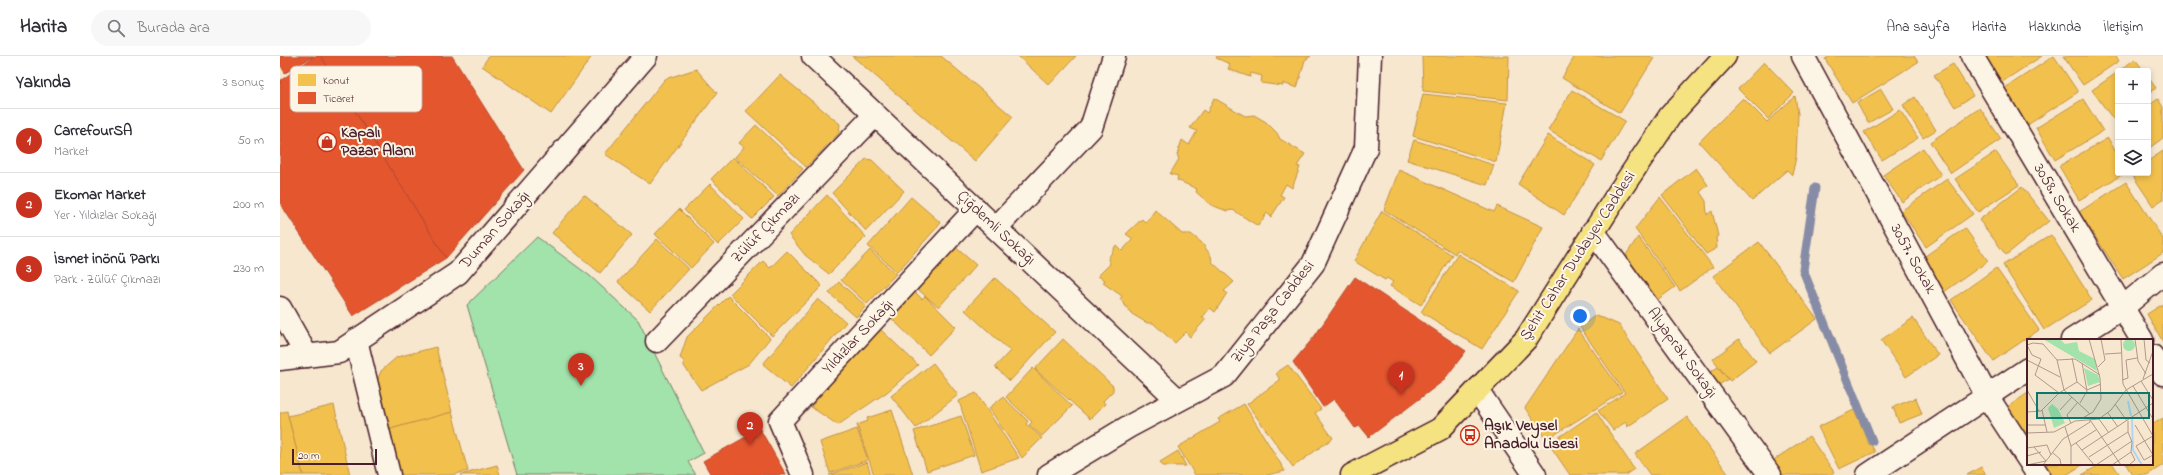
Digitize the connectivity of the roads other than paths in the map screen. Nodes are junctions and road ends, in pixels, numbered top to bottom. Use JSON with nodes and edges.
{"nodes":[{"id":1,"x":646,"y":56,"type":"edge"},
{"id":2,"x":813,"y":56,"type":"edge"},
{"id":3,"x":1114,"y":56,"type":"edge"},
{"id":4,"x":1370,"y":56,"type":"edge"},
{"id":5,"x":1725,"y":56,"type":"edge"},
{"id":6,"x":1803,"y":56,"type":"edge"},
{"id":7,"x":1972,"y":56,"type":"edge"},
{"id":8,"x":875,"y":115,"type":"junction"},
{"id":9,"x":976,"y":209,"type":"junction"},
{"id":10,"x":996,"y":228,"type":"junction"},
{"id":11,"x":1593,"y":231,"type":"junction"},
{"id":12,"x":2163,"y":274,"type":"edge"},
{"id":13,"x":280,"y":308,"type":"edge"},
{"id":14,"x":2122,"y":308,"type":"junction"},
{"id":15,"x":2074,"y":339,"type":"edge"},
{"id":16,"x":2141,"y":339,"type":"edge"},
{"id":17,"x":356,"y":340,"type":"junction"},
{"id":18,"x":657,"y":341,"type":"dead end"},
{"id":19,"x":308,"y":356,"type":"junction"},
{"id":20,"x":2153,"y":358,"type":"edge"},
{"id":21,"x":280,"y":359,"type":"edge"},
{"id":22,"x":2027,"y":370,"type":"edge"},
{"id":23,"x":2163,"y":374,"type":"edge"},
{"id":24,"x":1477,"y":390,"type":"junction"},
{"id":25,"x":1987,"y":396,"type":"junction"},
{"id":26,"x":1178,"y":400,"type":"junction"},
{"id":27,"x":2027,"y":457,"type":"edge"},
{"id":28,"x":2032,"y":465,"type":"edge"},
{"id":29,"x":389,"y":475,"type":"edge"},
{"id":30,"x":802,"y":475,"type":"edge"},
{"id":31,"x":1049,"y":475,"type":"edge"},
{"id":32,"x":1352,"y":475,"type":"edge"},
{"id":33,"x":1536,"y":475,"type":"edge"},
{"id":34,"x":1770,"y":475,"type":"edge"},
{"id":35,"x":1868,"y":475,"type":"edge"},
{"id":36,"x":2038,"y":475,"type":"edge"}],
"edges":[{"from":1,"to":17,"type":"street","name":"Duman Sokağı"},
{"from":2,"to":8,"type":"street","name":"Çiğdemli Sokağı"},
{"from":3,"to":10,"type":"street"},
{"from":4,"to":26,"type":"street","name":"Ziya Paşa Caddesi"},
{"from":5,"to":11,"type":"main road","name":"Şehit Cahar Dudayev Caddesi"},
{"from":6,"to":25,"type":"street","name":"3057. Sokak"},
{"from":7,"to":14,"type":"street","name":"3058. Sokak"},
{"from":8,"to":9,"type":"street","name":"Çiğdemli Sokağı"},
{"from":8,"to":18,"type":"street","name":"Zülüf Çıkmazı"},
{"from":9,"to":10,"type":"street","name":"Çiğdemli Sokağı"},
{"from":9,"to":30,"type":"street","name":"Yıldızlar Sokağı"},
{"from":10,"to":26,"type":"street","name":"Çiğdemli Sokağı"},
{"from":11,"to":24,"type":"main road","name":"Şehit Cahar Dudayev Caddesi"},
{"from":11,"to":34,"type":"street","name":"Alyaprak Sokağı"},
{"from":12,"to":14,"type":"street"},
{"from":13,"to":19,"type":"street"},
{"from":14,"to":15,"type":"street"},
{"from":14,"to":16,"type":"street","name":"3058. Sokak"},
{"from":17,"to":19,"type":"street","name":"Duman Sokağı"},
{"from":17,"to":29,"type":"street"},
{"from":19,"to":21,"type":"street","name":"Duman Sokağı"},
{"from":20,"to":23,"type":"street"},
{"from":22,"to":25,"type":"street"},
{"from":24,"to":32,"type":"main road","name":"Şehit Cahar Dudayev Caddesi"},
{"from":24,"to":33,"type":"street"},
{"from":25,"to":27,"type":"street","name":"3057. Sokak"},
{"from":25,"to":35,"type":"street"},
{"from":26,"to":31,"type":"street","name":"Ziya Paşa Caddesi"},
{"from":28,"to":36,"type":"street"}]}
